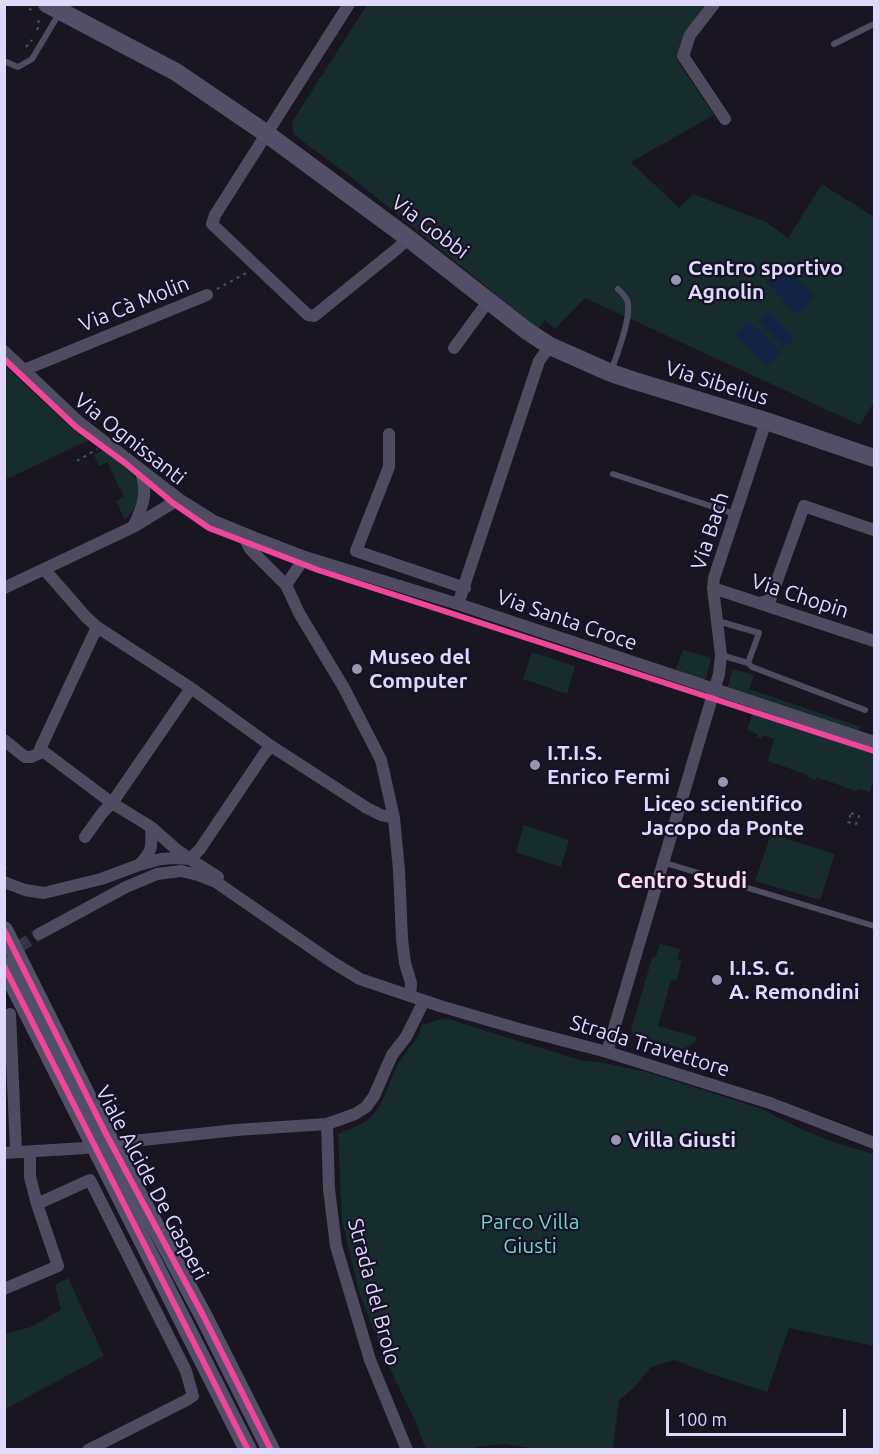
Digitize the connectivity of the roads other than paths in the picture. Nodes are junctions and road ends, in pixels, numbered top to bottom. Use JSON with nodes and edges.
{"nodes":[{"id":1,"x":349,"y":4,"type":"edge"},
{"id":2,"x":714,"y":4,"type":"edge"},
{"id":3,"x":53,"y":8,"type":"edge"},
{"id":4,"x":874,"y":24,"type":"edge"},
{"id":5,"x":834,"y":44,"type":"dead end"},
{"id":6,"x":4,"y":61,"type":"edge"},
{"id":7,"x":725,"y":119,"type":"dead end"},
{"id":8,"x":267,"y":134,"type":"junction"},
{"id":9,"x":408,"y":238,"type":"junction"},
{"id":10,"x":618,"y":289,"type":"dead end"},
{"id":11,"x":207,"y":295,"type":"road end"},
{"id":12,"x":489,"y":300,"type":"junction"},
{"id":13,"x":550,"y":346,"type":"junction"},
{"id":14,"x":454,"y":348,"type":"dead end"},
{"id":15,"x":4,"y":351,"type":"edge"},
{"id":16,"x":24,"y":370,"type":"junction"},
{"id":17,"x":611,"y":373,"type":"junction"},
{"id":18,"x":766,"y":422,"type":"junction"},
{"id":19,"x":389,"y":434,"type":"dead end"},
{"id":20,"x":874,"y":458,"type":"edge"},
{"id":21,"x":140,"y":469,"type":"junction"},
{"id":22,"x":613,"y":474,"type":"dead end"},
{"id":23,"x":179,"y":499,"type":"junction"},
{"id":24,"x":735,"y":515,"type":"junction"},
{"id":25,"x":133,"y":527,"type":"junction"},
{"id":26,"x":874,"y":530,"type":"edge"},
{"id":27,"x":248,"y":536,"type":"junction"},
{"id":28,"x":305,"y":556,"type":"junction"},
{"id":29,"x":44,"y":569,"type":"junction"},
{"id":30,"x":286,"y":585,"type":"junction"},
{"id":31,"x":4,"y":588,"type":"edge"},
{"id":32,"x":465,"y":588,"type":"junction"},
{"id":33,"x":713,"y":588,"type":"junction"},
{"id":34,"x":760,"y":603,"type":"junction"},
{"id":35,"x":458,"y":604,"type":"junction"},
{"id":36,"x":718,"y":621,"type":"junction"},
{"id":37,"x":98,"y":627,"type":"junction"},
{"id":38,"x":874,"y":641,"type":"edge"},
{"id":39,"x":721,"y":655,"type":"junction"},
{"id":40,"x":748,"y":663,"type":"junction"},
{"id":41,"x":191,"y":688,"type":"junction"},
{"id":42,"x":715,"y":690,"type":"junction"},
{"id":43,"x":865,"y":710,"type":"dead end"},
{"id":44,"x":4,"y":740,"type":"edge"},
{"id":45,"x":874,"y":742,"type":"edge"},
{"id":46,"x":271,"y":746,"type":"junction"},
{"id":47,"x":40,"y":748,"type":"junction"},
{"id":48,"x":112,"y":803,"type":"junction"},
{"id":49,"x":394,"y":818,"type":"junction"},
{"id":50,"x":152,"y":827,"type":"junction"},
{"id":51,"x":86,"y":837,"type":"dead end"},
{"id":52,"x":190,"y":859,"type":"junction"},
{"id":53,"x":662,"y":862,"type":"junction"},
{"id":54,"x":139,"y":865,"type":"junction"},
{"id":55,"x":4,"y":882,"type":"edge"},
{"id":56,"x":874,"y":926,"type":"edge"},
{"id":57,"x":4,"y":930,"type":"edge"},
{"id":58,"x":39,"y":934,"type":"tunnel mouth"},
{"id":59,"x":4,"y":966,"type":"edge"},
{"id":60,"x":360,"y":979,"type":"junction"},
{"id":61,"x":410,"y":996,"type":"junction"},
{"id":62,"x":424,"y":1000,"type":"junction"},
{"id":63,"x":10,"y":1014,"type":"dead end"},
{"id":64,"x":607,"y":1052,"type":"junction"},
{"id":65,"x":327,"y":1124,"type":"junction"},
{"id":66,"x":124,"y":1142,"type":"dead end"},
{"id":67,"x":874,"y":1143,"type":"edge"},
{"id":68,"x":84,"y":1148,"type":"dead end"},
{"id":69,"x":30,"y":1152,"type":"junction"},
{"id":70,"x":10,"y":1153,"type":"edge"},
{"id":71,"x":36,"y":1204,"type":"junction"},
{"id":72,"x":4,"y":1289,"type":"edge"},
{"id":73,"x":87,"y":1449,"type":"edge"},
{"id":74,"x":248,"y":1449,"type":"edge"},
{"id":75,"x":271,"y":1449,"type":"edge"},
{"id":76,"x":407,"y":1449,"type":"edge"}],
"edges":[{"from":1,"to":8,"type":"street"},
{"from":2,"to":7,"type":"street"},
{"from":3,"to":6,"type":"lane"},
{"from":3,"to":8,"type":"main road","name":"Via Gobbi"},
{"from":4,"to":5,"type":"lane"},
{"from":8,"to":9,"type":"main road","name":"Via Gobbi"},
{"from":8,"to":9,"type":"street"},
{"from":9,"to":12,"type":"main road","name":"Via Gobbi"},
{"from":10,"to":17,"type":"lane"},
{"from":11,"to":16,"type":"street","name":"Via Cà Molin"},
{"from":12,"to":13,"type":"main road","name":"Via Gobbi"},
{"from":12,"to":14,"type":"street"},
{"from":13,"to":17,"type":"main road","name":"Via Sibelius"},
{"from":13,"to":32,"type":"street"},
{"from":15,"to":16,"type":"street","name":"Via Ognissanti"},
{"from":16,"to":21,"type":"street","name":"Via Ognissanti"},
{"from":17,"to":18,"type":"main road","name":"Via Sibelius"},
{"from":18,"to":20,"type":"main road","name":"Via Sibelius"},
{"from":18,"to":24,"type":"street","name":"Via Bach"},
{"from":19,"to":32,"type":"street"},
{"from":21,"to":23,"type":"street","name":"Via Ognissanti"},
{"from":21,"to":25,"type":"street"},
{"from":22,"to":24,"type":"lane"},
{"from":23,"to":25,"type":"street"},
{"from":23,"to":27,"type":"street","name":"Via Ognissanti"},
{"from":24,"to":33,"type":"street","name":"Via Bach"},
{"from":25,"to":29,"type":"street"},
{"from":26,"to":34,"type":"street"},
{"from":27,"to":28,"type":"street","name":"Via Santa Croce"},
{"from":27,"to":30,"type":"street"},
{"from":28,"to":30,"type":"street"},
{"from":28,"to":35,"type":"street","name":"Via Santa Croce"},
{"from":29,"to":31,"type":"street"},
{"from":29,"to":37,"type":"street"},
{"from":30,"to":49,"type":"street"},
{"from":32,"to":35,"type":"street"},
{"from":33,"to":34,"type":"street","name":"Via Chopin"},
{"from":33,"to":36,"type":"street","name":"Via Bach"},
{"from":34,"to":38,"type":"street","name":"Via Chopin"},
{"from":35,"to":42,"type":"street","name":"Via Santa Croce"},
{"from":36,"to":39,"type":"street","name":"Via Bach"},
{"from":36,"to":40,"type":"lane"},
{"from":37,"to":41,"type":"street"},
{"from":37,"to":47,"type":"street"},
{"from":39,"to":40,"type":"lane"},
{"from":39,"to":42,"type":"street","name":"Via Bach"},
{"from":40,"to":43,"type":"lane"},
{"from":41,"to":46,"type":"street"},
{"from":41,"to":48,"type":"street"},
{"from":42,"to":45,"type":"street","name":"Via Santa Croce"},
{"from":42,"to":53,"type":"street","name":"Via Bach"},
{"from":44,"to":47,"type":"street"},
{"from":46,"to":49,"type":"street"},
{"from":46,"to":52,"type":"street"},
{"from":47,"to":48,"type":"street"},
{"from":48,"to":50,"type":"street"},
{"from":48,"to":51,"type":"street"},
{"from":49,"to":61,"type":"street"},
{"from":50,"to":52,"type":"street"},
{"from":50,"to":54,"type":"street"},
{"from":52,"to":54,"type":"street"},
{"from":52,"to":60,"type":"street"},
{"from":53,"to":56,"type":"lane"},
{"from":53,"to":64,"type":"street","name":"Via Bach"},
{"from":54,"to":55,"type":"street"},
{"from":57,"to":75,"type":"main road","name":"Viale Alcide De Gasperi"},
{"from":58,"to":60,"type":"street"},
{"from":59,"to":74,"type":"main road","name":"Viale Alcide De Gasperi"},
{"from":60,"to":61,"type":"street","name":"Strada Travettore"},
{"from":61,"to":62,"type":"street","name":"Strada Travettore"},
{"from":62,"to":64,"type":"street","name":"Strada Travettore"},
{"from":62,"to":65,"type":"street"},
{"from":63,"to":70,"type":"street"},
{"from":64,"to":67,"type":"street","name":"Strada Travettore"},
{"from":65,"to":66,"type":"street"},
{"from":65,"to":76,"type":"street","name":"Strada del Brolo"},
{"from":68,"to":69,"type":"street"},
{"from":69,"to":70,"type":"street"},
{"from":69,"to":71,"type":"street"},
{"from":71,"to":72,"type":"street"},
{"from":71,"to":73,"type":"street"}]}
